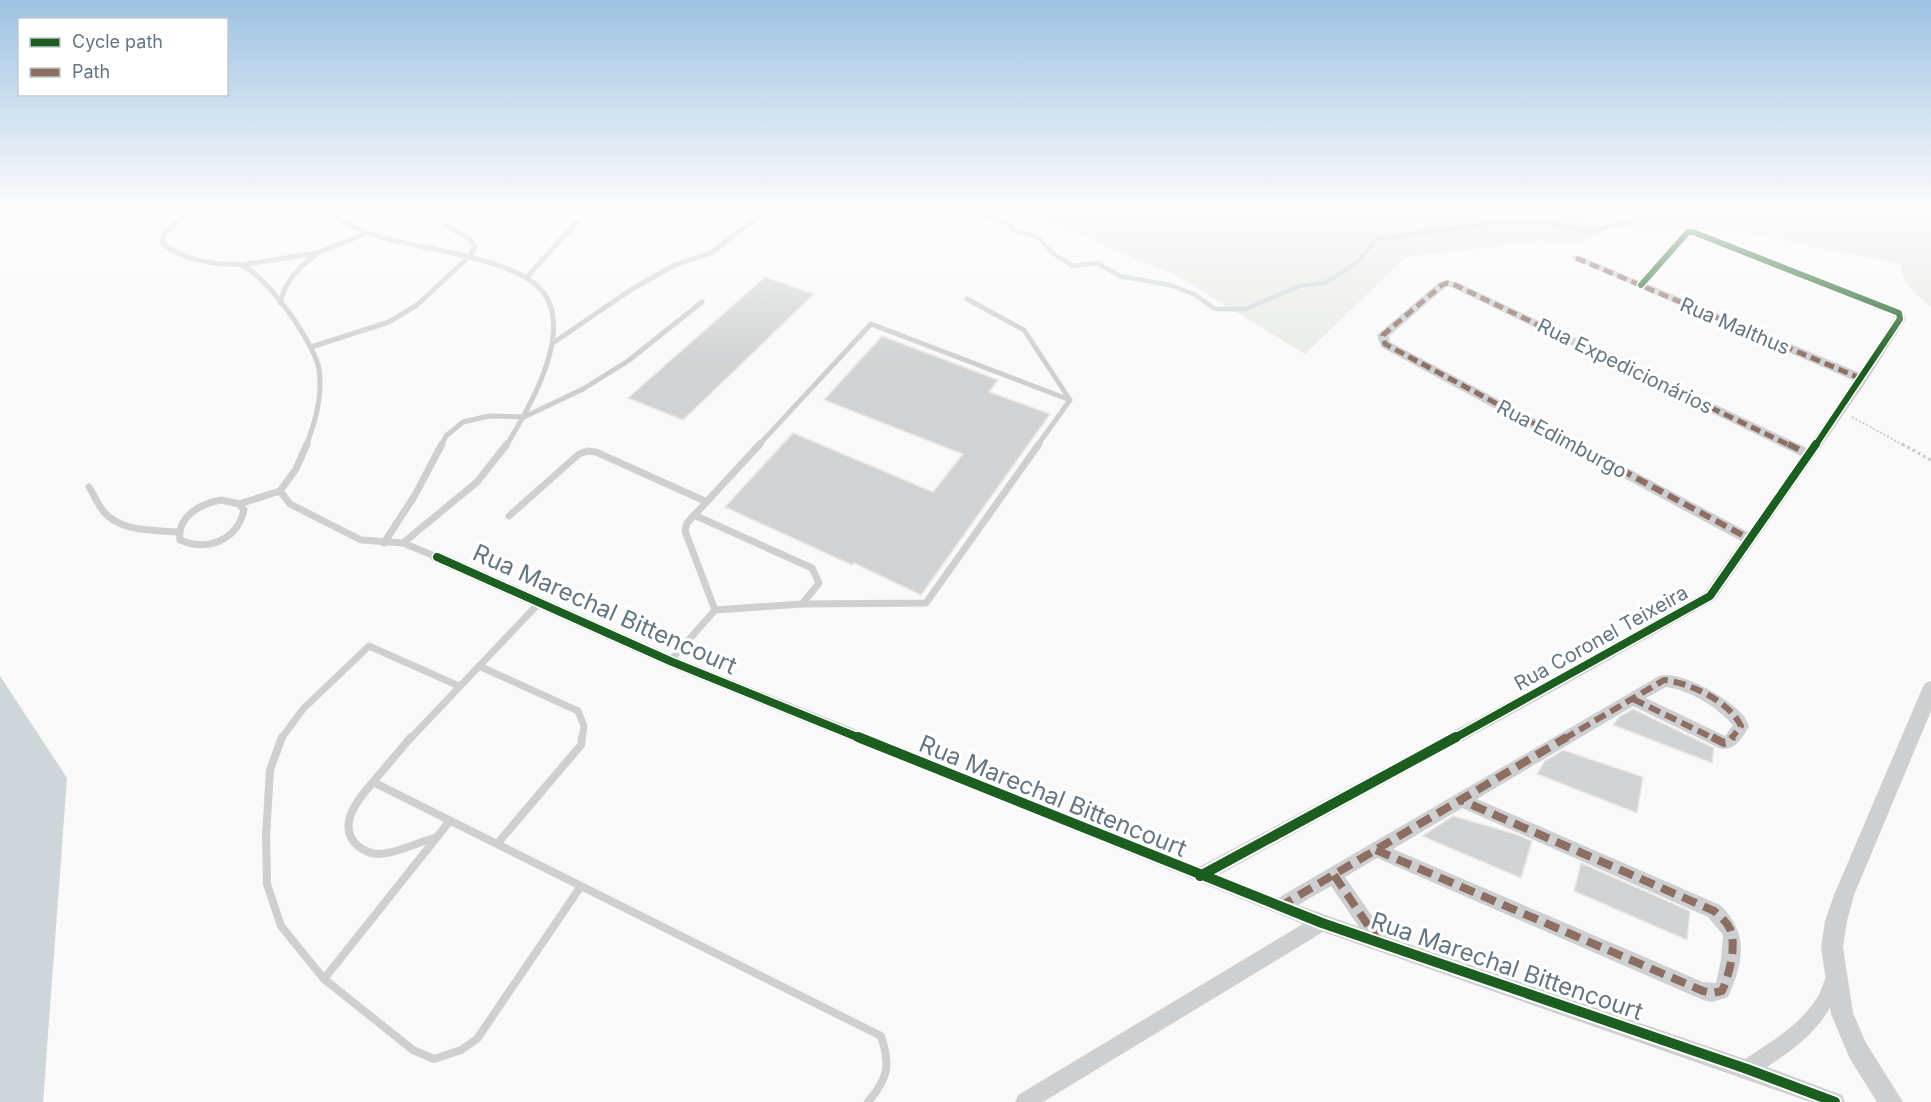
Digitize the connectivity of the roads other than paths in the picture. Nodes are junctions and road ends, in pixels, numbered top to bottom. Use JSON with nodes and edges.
{"nodes":[{"id":1,"x":199,"y":260,"type":"edge"},
{"id":2,"x":270,"y":260,"type":"edge"},
{"id":3,"x":308,"y":260,"type":"edge"},
{"id":4,"x":465,"y":260,"type":"edge"},
{"id":5,"x":481,"y":260,"type":"edge"},
{"id":6,"x":542,"y":260,"type":"edge"},
{"id":7,"x":689,"y":260,"type":"edge"},
{"id":8,"x":1582,"y":260,"type":"edge"},
{"id":9,"x":1663,"y":260,"type":"edge"},
{"id":10,"x":1766,"y":260,"type":"edge"},
{"id":11,"x":241,"y":265,"type":"junction"},
{"id":12,"x":526,"y":278,"type":"junction"},
{"id":13,"x":1442,"y":285,"type":"joint"},
{"id":14,"x":1641,"y":285,"type":"junction"},
{"id":15,"x":967,"y":299,"type":"dead end"},
{"id":16,"x":702,"y":302,"type":"dead end"},
{"id":17,"x":280,"y":303,"type":"junction"},
{"id":18,"x":553,"y":343,"type":"junction"},
{"id":19,"x":311,"y":347,"type":"junction"},
{"id":20,"x":1862,"y":380,"type":"junction"},
{"id":21,"x":1070,"y":400,"type":"junction"},
{"id":22,"x":524,"y":417,"type":"junction"},
{"id":23,"x":1808,"y":454,"type":"junction"},
{"id":24,"x":89,"y":487,"type":"dead end"},
{"id":25,"x":280,"y":491,"type":"junction"},
{"id":26,"x":707,"y":502,"type":"junction"},
{"id":27,"x":239,"y":504,"type":"junction"},
{"id":28,"x":694,"y":515,"type":"junction"},
{"id":29,"x":509,"y":516,"type":"dead end"},
{"id":30,"x":177,"y":532,"type":"junction"},
{"id":31,"x":1748,"y":538,"type":"junction"},
{"id":32,"x":384,"y":543,"type":"junction"},
{"id":33,"x":403,"y":543,"type":"junction"},
{"id":34,"x":437,"y":557,"type":"joint"},
{"id":35,"x":540,"y":602,"type":"junction"},
{"id":36,"x":802,"y":604,"type":"junction"},
{"id":37,"x":715,"y":610,"type":"junction"},
{"id":38,"x":670,"y":661,"type":"junction"},
{"id":39,"x":479,"y":666,"type":"junction"},
{"id":40,"x":459,"y":686,"type":"junction"},
{"id":41,"x":1931,"y":689,"type":"edge"},
{"id":42,"x":1633,"y":699,"type":"junction"},
{"id":43,"x":373,"y":782,"type":"junction"},
{"id":44,"x":1461,"y":800,"type":"junction"},
{"id":45,"x":449,"y":822,"type":"junction"},
{"id":46,"x":437,"y":837,"type":"junction"},
{"id":47,"x":497,"y":844,"type":"junction"},
{"id":48,"x":1377,"y":850,"type":"junction"},
{"id":49,"x":1334,"y":875,"type":"junction"},
{"id":50,"x":1200,"y":876,"type":"junction"},
{"id":51,"x":581,"y":886,"type":"junction"},
{"id":52,"x":1280,"y":907,"type":"junction"},
{"id":53,"x":1322,"y":923,"type":"junction"},
{"id":54,"x":1380,"y":943,"type":"junction"},
{"id":55,"x":1835,"y":976,"type":"junction"},
{"id":56,"x":324,"y":979,"type":"junction"},
{"id":57,"x":1747,"y":1069,"type":"junction"},
{"id":58,"x":868,"y":1102,"type":"edge"},
{"id":59,"x":1025,"y":1102,"type":"edge"},
{"id":60,"x":1835,"y":1102,"type":"edge"},
{"id":61,"x":1891,"y":1102,"type":"edge"}],
"edges":[{"from":1,"to":11,"type":"lane"},
{"from":2,"to":11,"type":"lane"},
{"from":3,"to":17,"type":"lane"},
{"from":4,"to":19,"type":"lane"},
{"from":5,"to":12,"type":"lane"},
{"from":6,"to":12,"type":"lane"},
{"from":7,"to":18,"type":"lane"},
{"from":8,"to":14,"type":"street","name":"Rua Malthus"},
{"from":9,"to":14,"type":"street","name":"Rua Coronel Teixeira"},
{"from":10,"to":20,"type":"street","name":"Rua Coronel Teixeira"},
{"from":11,"to":17,"type":"lane"},
{"from":12,"to":18,"type":"lane"},
{"from":13,"to":23,"type":"street","name":"Rua Expedicionários"},
{"from":13,"to":31,"type":"street","name":"Rua Edimburgo"},
{"from":14,"to":20,"type":"street","name":"Rua Malthus"},
{"from":15,"to":21,"type":"lane"},
{"from":16,"to":22,"type":"lane"},
{"from":17,"to":19,"type":"lane"},
{"from":18,"to":22,"type":"lane"},
{"from":19,"to":25,"type":"lane"},
{"from":20,"to":23,"type":"street","name":"Rua Coronel Teixeira"},
{"from":21,"to":26,"type":"lane"},
{"from":21,"to":36,"type":"lane"},
{"from":22,"to":32,"type":"lane"},
{"from":22,"to":33,"type":"lane"},
{"from":23,"to":31,"type":"street","name":"Rua Coronel Teixeira"},
{"from":24,"to":30,"type":"lane"},
{"from":25,"to":27,"type":"lane"},
{"from":25,"to":32,"type":"lane"},
{"from":26,"to":28,"type":"lane"},
{"from":26,"to":29,"type":"lane"},
{"from":27,"to":30,"type":"lane"},
{"from":27,"to":30,"type":"lane"},
{"from":28,"to":36,"type":"lane"},
{"from":28,"to":37,"type":"lane"},
{"from":31,"to":50,"type":"street","name":"Rua Coronel Teixeira"},
{"from":32,"to":33,"type":"lane"},
{"from":33,"to":34,"type":"lane"},
{"from":34,"to":35,"type":"street","name":"Rua Marechal Bittencourt"},
{"from":35,"to":38,"type":"street","name":"Rua Marechal Bittencourt"},
{"from":35,"to":39,"type":"lane"},
{"from":36,"to":37,"type":"lane"},
{"from":37,"to":38,"type":"lane"},
{"from":38,"to":50,"type":"street","name":"Rua Marechal Bittencourt"},
{"from":39,"to":40,"type":"lane"},
{"from":39,"to":47,"type":"lane"},
{"from":40,"to":43,"type":"lane"},
{"from":40,"to":56,"type":"lane"},
{"from":41,"to":55,"type":"street"},
{"from":42,"to":42,"type":"street"},
{"from":42,"to":44,"type":"street"},
{"from":43,"to":45,"type":"lane"},
{"from":43,"to":46,"type":"lane"},
{"from":44,"to":48,"type":"street"},
{"from":44,"to":48,"type":"street"},
{"from":45,"to":46,"type":"lane"},
{"from":45,"to":47,"type":"lane"},
{"from":46,"to":56,"type":"lane"},
{"from":47,"to":51,"type":"lane"},
{"from":48,"to":49,"type":"street"},
{"from":49,"to":52,"type":"street"},
{"from":49,"to":54,"type":"street"},
{"from":50,"to":52,"type":"street","name":"Rua Marechal Bittencourt"},
{"from":51,"to":56,"type":"lane"},
{"from":51,"to":58,"type":"lane"},
{"from":52,"to":53,"type":"street","name":"Rua Marechal Bittencourt"},
{"from":53,"to":54,"type":"street","name":"Rua Marechal Bittencourt"},
{"from":53,"to":59,"type":"street"},
{"from":54,"to":57,"type":"street","name":"Rua Marechal Bittencourt"},
{"from":55,"to":57,"type":"street"},
{"from":55,"to":61,"type":"street"},
{"from":57,"to":60,"type":"street","name":"Rua Marechal Bittencourt"}]}
